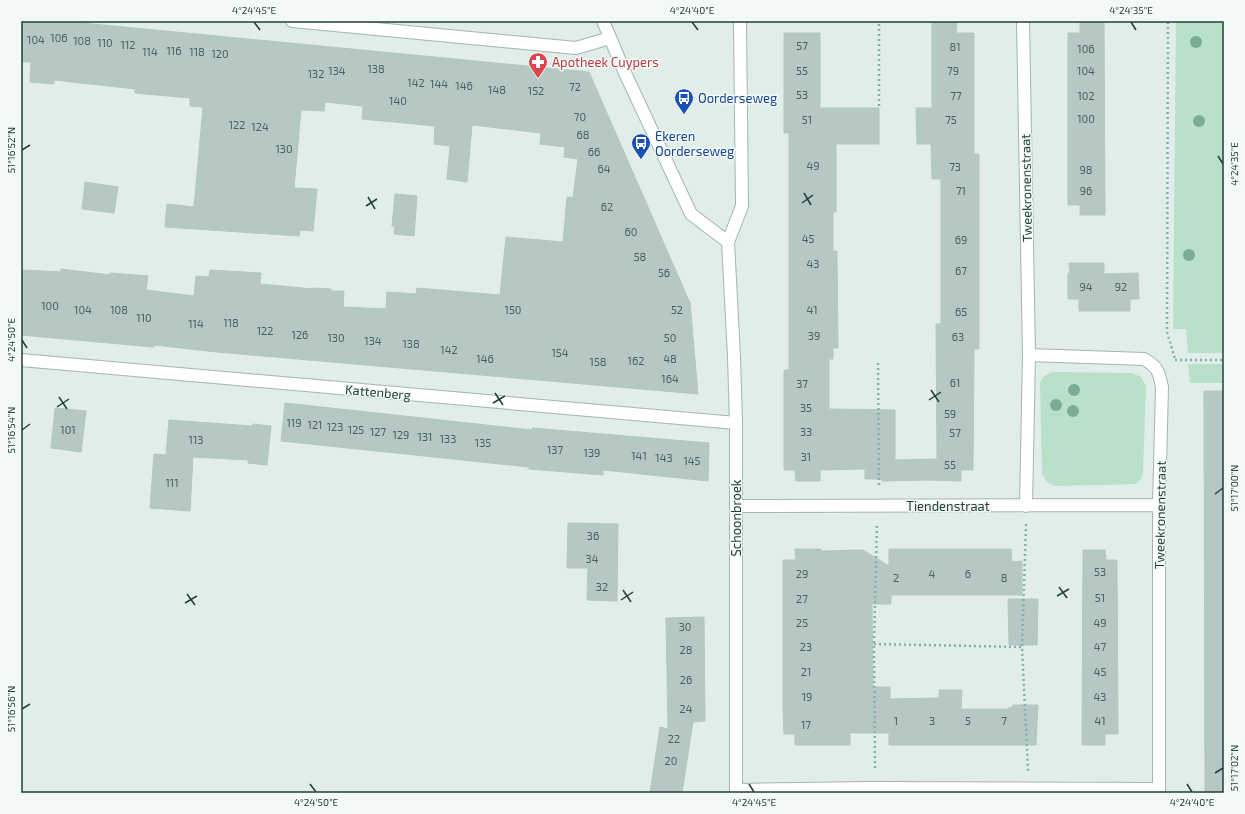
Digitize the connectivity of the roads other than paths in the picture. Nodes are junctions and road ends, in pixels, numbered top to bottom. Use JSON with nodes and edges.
{"nodes":[{"id":1,"x":292,"y":21,"type":"edge"},
{"id":2,"x":603,"y":21,"type":"edge"},
{"id":3,"x":740,"y":21,"type":"edge"},
{"id":4,"x":1023,"y":21,"type":"edge"},
{"id":5,"x":610,"y":38,"type":"junction"},
{"id":6,"x":728,"y":242,"type":"junction"},
{"id":7,"x":1029,"y":355,"type":"junction"},
{"id":8,"x":21,"y":360,"type":"edge"},
{"id":9,"x":736,"y":423,"type":"junction"},
{"id":10,"x":1159,"y":505,"type":"junction"},
{"id":11,"x":737,"y":506,"type":"junction"},
{"id":12,"x":1026,"y":506,"type":"junction"},
{"id":13,"x":736,"y":791,"type":"edge"},
{"id":14,"x":1159,"y":791,"type":"edge"}],
"edges":[{"from":1,"to":5,"type":"street"},
{"from":2,"to":5,"type":"street"},
{"from":3,"to":6,"type":"street","name":"Schoonbroek"},
{"from":4,"to":7,"type":"street","name":"Tweekronenstraat"},
{"from":5,"to":6,"type":"street"},
{"from":6,"to":9,"type":"street","name":"Schoonbroek"},
{"from":7,"to":10,"type":"street","name":"Tweekronenstraat"},
{"from":7,"to":12,"type":"street","name":"Tweekronenstraat"},
{"from":8,"to":9,"type":"street","name":"Kattenberg"},
{"from":9,"to":11,"type":"street","name":"Schoonbroek"},
{"from":10,"to":12,"type":"street","name":"Tiendenstraat"},
{"from":10,"to":14,"type":"street","name":"Tweekronenstraat"},
{"from":11,"to":12,"type":"street","name":"Tiendenstraat"},
{"from":11,"to":13,"type":"street","name":"Schoonbroek"},
{"from":13,"to":14,"type":"street"}]}
